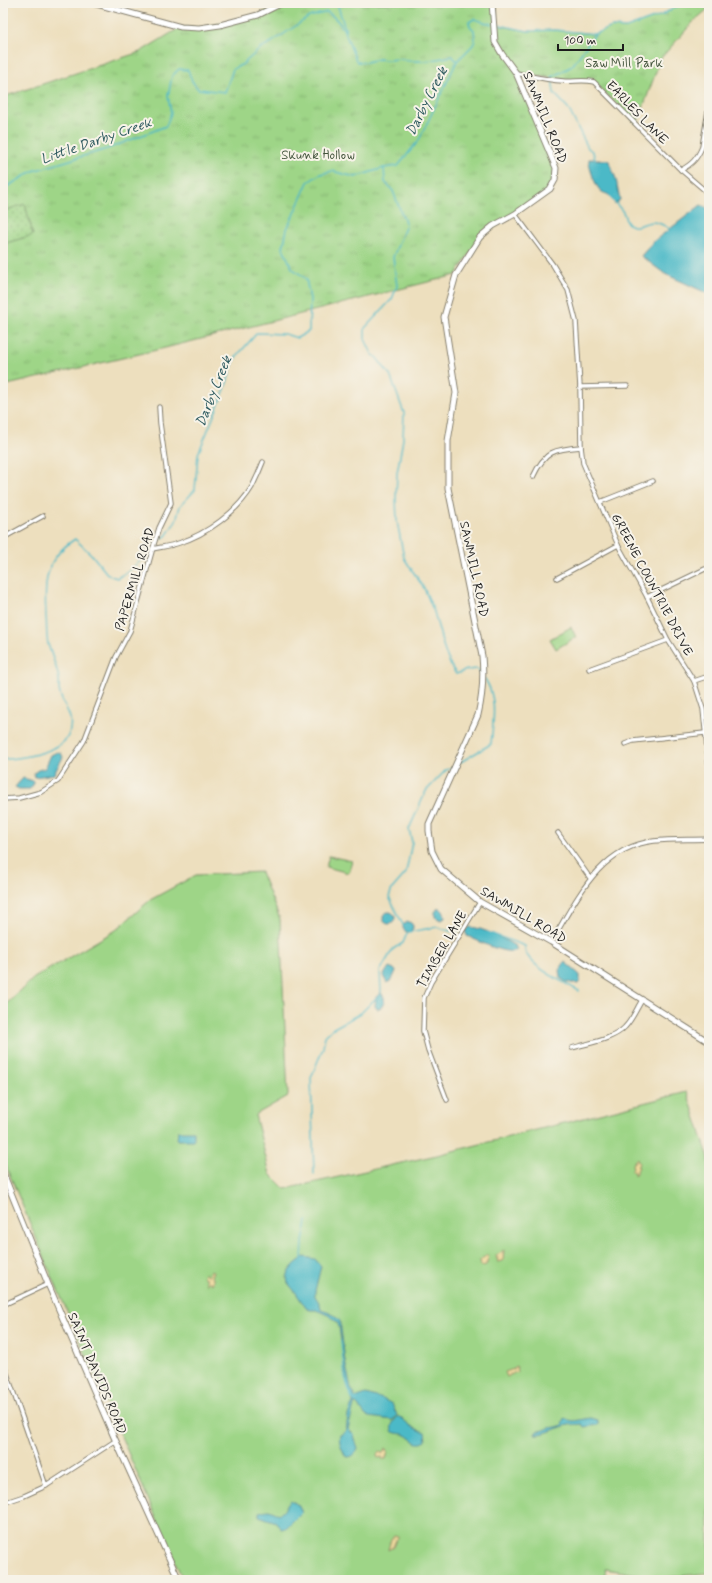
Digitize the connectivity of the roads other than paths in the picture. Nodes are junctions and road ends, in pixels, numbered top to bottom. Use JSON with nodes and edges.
{"nodes":[{"id":1,"x":93,"y":3,"type":"edge"},
{"id":2,"x":282,"y":3,"type":"edge"},
{"id":3,"x":492,"y":3,"type":"edge"},
{"id":4,"x":516,"y":73,"type":"junction"},
{"id":5,"x":709,"y":105,"type":"edge"},
{"id":6,"x":707,"y":122,"type":"edge"},
{"id":7,"x":681,"y":170,"type":"junction"},
{"id":8,"x":709,"y":194,"type":"edge"},
{"id":9,"x":515,"y":214,"type":"junction"},
{"id":10,"x":628,"y":386,"type":"dead end"},
{"id":11,"x":580,"y":387,"type":"junction"},
{"id":12,"x":159,"y":407,"type":"dead end"},
{"id":13,"x":580,"y":447,"type":"junction"},
{"id":14,"x":263,"y":462,"type":"dead end"},
{"id":15,"x":532,"y":477,"type":"dead end"},
{"id":16,"x":653,"y":481,"type":"dead end"},
{"id":17,"x":600,"y":502,"type":"junction"},
{"id":18,"x":43,"y":516,"type":"dead end"},
{"id":19,"x":3,"y":538,"type":"edge"},
{"id":20,"x":618,"y":544,"type":"junction"},
{"id":21,"x":152,"y":549,"type":"junction"},
{"id":22,"x":705,"y":569,"type":"dead end"},
{"id":23,"x":557,"y":578,"type":"dead end"},
{"id":24,"x":647,"y":597,"type":"junction"},
{"id":25,"x":668,"y":640,"type":"junction"},
{"id":26,"x":589,"y":669,"type":"dead end"},
{"id":27,"x":709,"y":676,"type":"edge"},
{"id":28,"x":694,"y":682,"type":"junction"},
{"id":29,"x":705,"y":733,"type":"junction"},
{"id":30,"x":625,"y":744,"type":"dead end"},
{"id":31,"x":709,"y":766,"type":"edge"},
{"id":32,"x":3,"y":799,"type":"edge"},
{"id":33,"x":558,"y":833,"type":"dead end"},
{"id":34,"x":709,"y":839,"type":"edge"},
{"id":35,"x":590,"y":878,"type":"junction"},
{"id":36,"x":480,"y":902,"type":"junction"},
{"id":37,"x":551,"y":942,"type":"junction"},
{"id":38,"x":642,"y":1000,"type":"junction"},
{"id":39,"x":709,"y":1042,"type":"edge"},
{"id":40,"x":572,"y":1048,"type":"dead end"},
{"id":41,"x":447,"y":1100,"type":"dead end"},
{"id":42,"x":3,"y":1173,"type":"edge"},
{"id":43,"x":5,"y":1185,"type":"edge"},
{"id":44,"x":48,"y":1284,"type":"junction"},
{"id":45,"x":3,"y":1305,"type":"edge"},
{"id":46,"x":3,"y":1362,"type":"edge"},
{"id":47,"x":115,"y":1440,"type":"junction"},
{"id":48,"x":46,"y":1486,"type":"junction"},
{"id":49,"x":3,"y":1503,"type":"edge"},
{"id":50,"x":179,"y":1580,"type":"edge"}],
"edges":[{"from":1,"to":2,"type":"street"},
{"from":3,"to":4,"type":"street","name":"SAWMILL ROAD"},
{"from":4,"to":7,"type":"street","name":"EARLES LANE"},
{"from":4,"to":9,"type":"street","name":"SAWMILL ROAD"},
{"from":5,"to":6,"type":"street"},
{"from":6,"to":7,"type":"street"},
{"from":7,"to":8,"type":"street","name":"EARLES LANE"},
{"from":9,"to":11,"type":"street","name":"GREENE COUNTRIE DRIVE"},
{"from":9,"to":36,"type":"street","name":"SAWMILL ROAD"},
{"from":10,"to":11,"type":"street"},
{"from":11,"to":13,"type":"street","name":"GREENE COUNTRIE DRIVE"},
{"from":12,"to":21,"type":"street","name":"PAPERMILL ROAD"},
{"from":13,"to":15,"type":"street"},
{"from":13,"to":17,"type":"street","name":"GREENE COUNTRIE DRIVE"},
{"from":14,"to":21,"type":"street"},
{"from":16,"to":17,"type":"street"},
{"from":17,"to":20,"type":"street","name":"GREENE COUNTRIE DRIVE"},
{"from":18,"to":19,"type":"street"},
{"from":20,"to":23,"type":"street"},
{"from":20,"to":24,"type":"street","name":"GREENE COUNTRIE DRIVE"},
{"from":21,"to":32,"type":"street","name":"PAPERMILL ROAD"},
{"from":22,"to":24,"type":"street"},
{"from":24,"to":25,"type":"street","name":"GREENE COUNTRIE DRIVE"},
{"from":25,"to":26,"type":"street"},
{"from":25,"to":28,"type":"street","name":"GREENE COUNTRIE DRIVE"},
{"from":27,"to":28,"type":"street"},
{"from":28,"to":29,"type":"street","name":"GREENE COUNTRIE DRIVE"},
{"from":29,"to":30,"type":"street"},
{"from":29,"to":31,"type":"street","name":"GREENE COUNTRIE DRIVE"},
{"from":33,"to":35,"type":"street"},
{"from":34,"to":35,"type":"street"},
{"from":35,"to":37,"type":"street"},
{"from":36,"to":37,"type":"street","name":"SAWMILL ROAD"},
{"from":36,"to":41,"type":"street","name":"TIMBER LANE"},
{"from":37,"to":38,"type":"street","name":"SAWMILL ROAD"},
{"from":38,"to":39,"type":"street","name":"SAWMILL ROAD"},
{"from":38,"to":40,"type":"street"},
{"from":42,"to":43,"type":"street","name":"SAINT DAVIDS ROAD"},
{"from":43,"to":44,"type":"street","name":"SAINT DAVIDS ROAD"},
{"from":44,"to":45,"type":"street"},
{"from":44,"to":47,"type":"street","name":"SAINT DAVIDS ROAD"},
{"from":46,"to":48,"type":"street"},
{"from":47,"to":48,"type":"street"},
{"from":47,"to":50,"type":"street","name":"SAINT DAVIDS ROAD"},
{"from":48,"to":49,"type":"street"}]}
